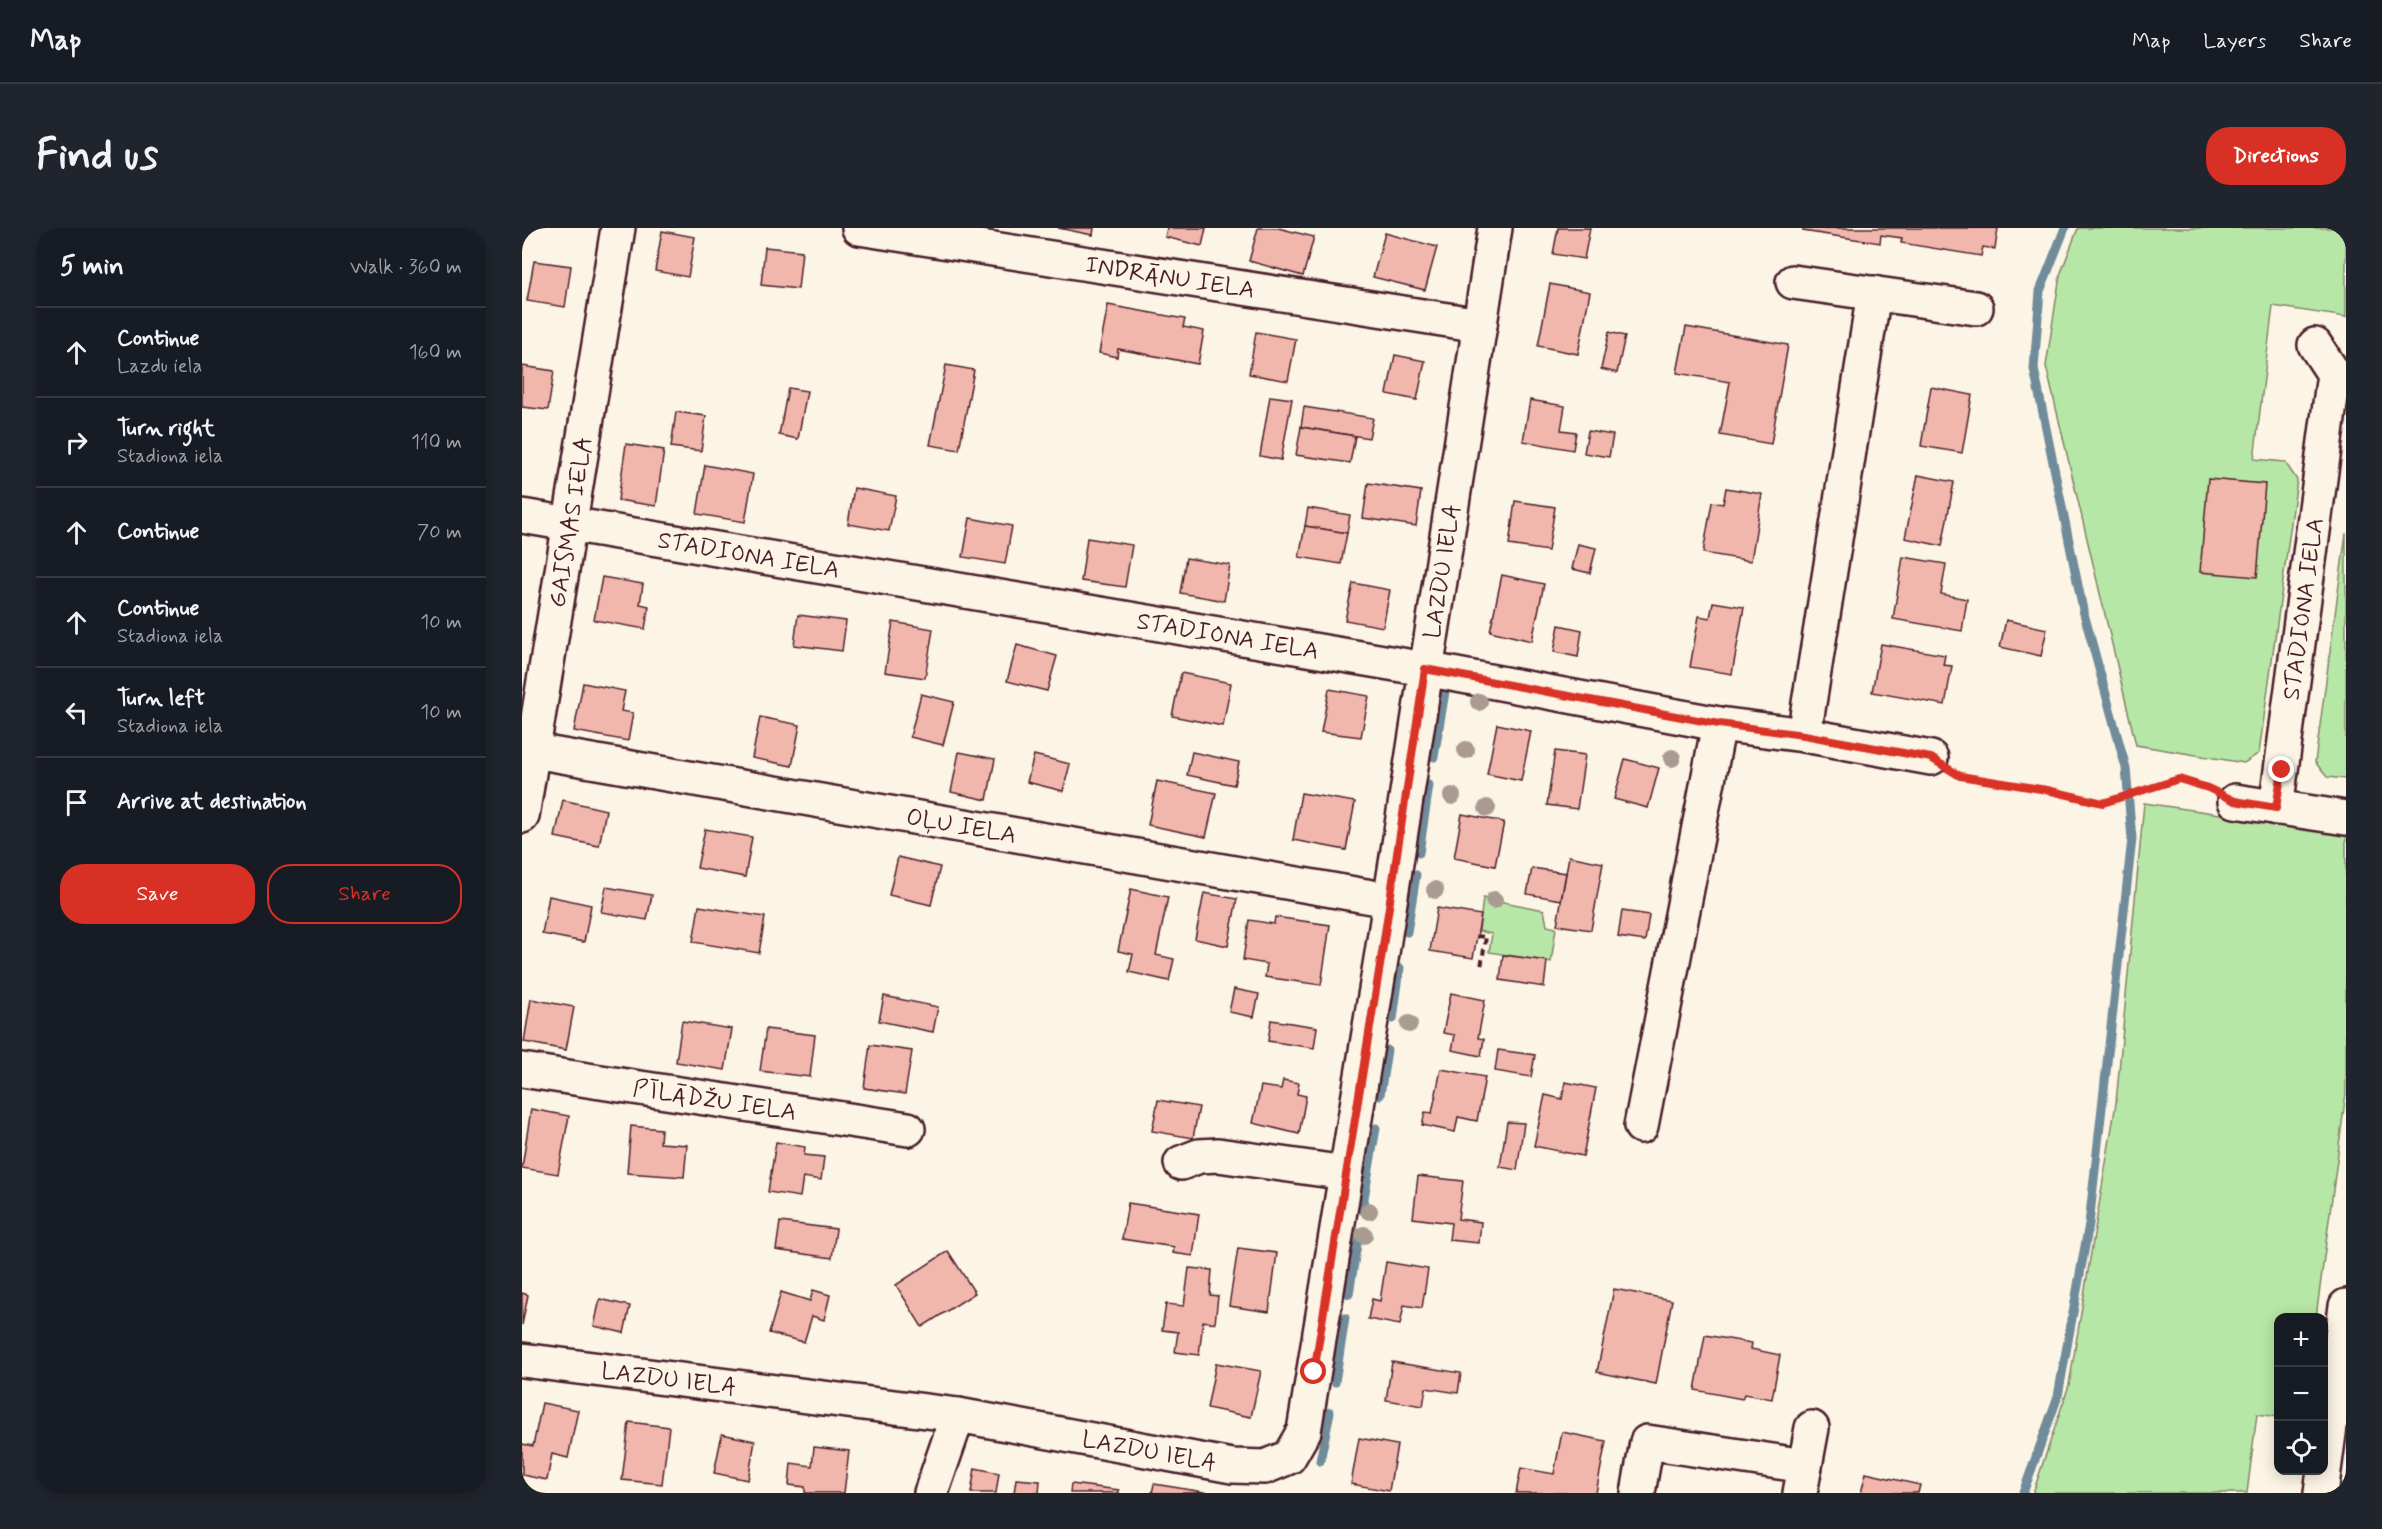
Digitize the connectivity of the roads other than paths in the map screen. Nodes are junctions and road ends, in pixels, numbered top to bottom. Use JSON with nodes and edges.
{"nodes":[{"id":1,"x":618,"y":228,"type":"edge"},
{"id":2,"x":859,"y":228,"type":"edge"},
{"id":3,"x":1496,"y":228,"type":"edge"},
{"id":4,"x":1793,"y":282,"type":"dead end"},
{"id":5,"x":1874,"y":293,"type":"junction"},
{"id":6,"x":1976,"y":308,"type":"dead end"},
{"id":7,"x":1480,"y":325,"type":"junction"},
{"id":8,"x":2315,"y":345,"type":"dead end"},
{"id":9,"x":522,"y":516,"type":"edge"},
{"id":10,"x":569,"y":523,"type":"junction"},
{"id":11,"x":1425,"y":669,"type":"junction"},
{"id":12,"x":1719,"y":724,"type":"junction"},
{"id":13,"x":1804,"y":735,"type":"junction"},
{"id":14,"x":534,"y":751,"type":"junction"},
{"id":15,"x":1931,"y":758,"type":"road end"},
{"id":16,"x":2235,"y":801,"type":"road end"},
{"id":17,"x":2276,"y":808,"type":"junction"},
{"id":18,"x":522,"y":816,"type":"edge"},
{"id":19,"x":2346,"y":819,"type":"edge"},
{"id":20,"x":1389,"y":900,"type":"junction"},
{"id":21,"x":522,"y":1070,"type":"edge"},
{"id":22,"x":1641,"y":1126,"type":"dead end"},
{"id":23,"x":908,"y":1129,"type":"dead end"},
{"id":24,"x":1181,"y":1163,"type":"dead end"},
{"id":25,"x":1346,"y":1173,"type":"junction"},
{"id":26,"x":2346,"y":1306,"type":"edge"},
{"id":27,"x":522,"y":1360,"type":"edge"},
{"id":28,"x":958,"y":1415,"type":"junction"},
{"id":29,"x":1812,"y":1428,"type":"dead end"},
{"id":30,"x":1802,"y":1479,"type":"edge"},
{"id":31,"x":931,"y":1493,"type":"edge"},
{"id":32,"x":1638,"y":1493,"type":"edge"},
{"id":33,"x":2320,"y":1493,"type":"edge"}],
"edges":[{"from":1,"to":10,"type":"street","name":"GAISMAS IELA"},
{"from":2,"to":7,"type":"street","name":"INDRĀNU IELA"},
{"from":3,"to":7,"type":"street","name":"LAZDU IELA"},
{"from":4,"to":5,"type":"street"},
{"from":5,"to":6,"type":"street"},
{"from":5,"to":13,"type":"street"},
{"from":7,"to":11,"type":"street","name":"LAZDU IELA"},
{"from":8,"to":17,"type":"street","name":"STADIONA IELA"},
{"from":9,"to":10,"type":"street","name":"STADIONA IELA"},
{"from":10,"to":11,"type":"street","name":"STADIONA IELA"},
{"from":10,"to":14,"type":"street","name":"GAISMAS IELA"},
{"from":11,"to":12,"type":"street","name":"STADIONA IELA"},
{"from":11,"to":20,"type":"street","name":"LAZDU IELA"},
{"from":12,"to":13,"type":"street","name":"STADIONA IELA"},
{"from":12,"to":22,"type":"street"},
{"from":13,"to":15,"type":"street","name":"STADIONA IELA"},
{"from":14,"to":18,"type":"street","name":"GAISMAS IELA"},
{"from":14,"to":20,"type":"street","name":"OĻU IELA"},
{"from":16,"to":17,"type":"street"},
{"from":17,"to":19,"type":"street"},
{"from":20,"to":25,"type":"street","name":"LAZDU IELA"},
{"from":21,"to":23,"type":"street","name":"PĪLĀDŽU IELA"},
{"from":24,"to":25,"type":"street"},
{"from":25,"to":28,"type":"street","name":"LAZDU IELA"},
{"from":26,"to":33,"type":"street"},
{"from":27,"to":28,"type":"street","name":"LAZDU IELA"},
{"from":28,"to":31,"type":"street"},
{"from":29,"to":30,"type":"street"},
{"from":30,"to":32,"type":"street"}]}
